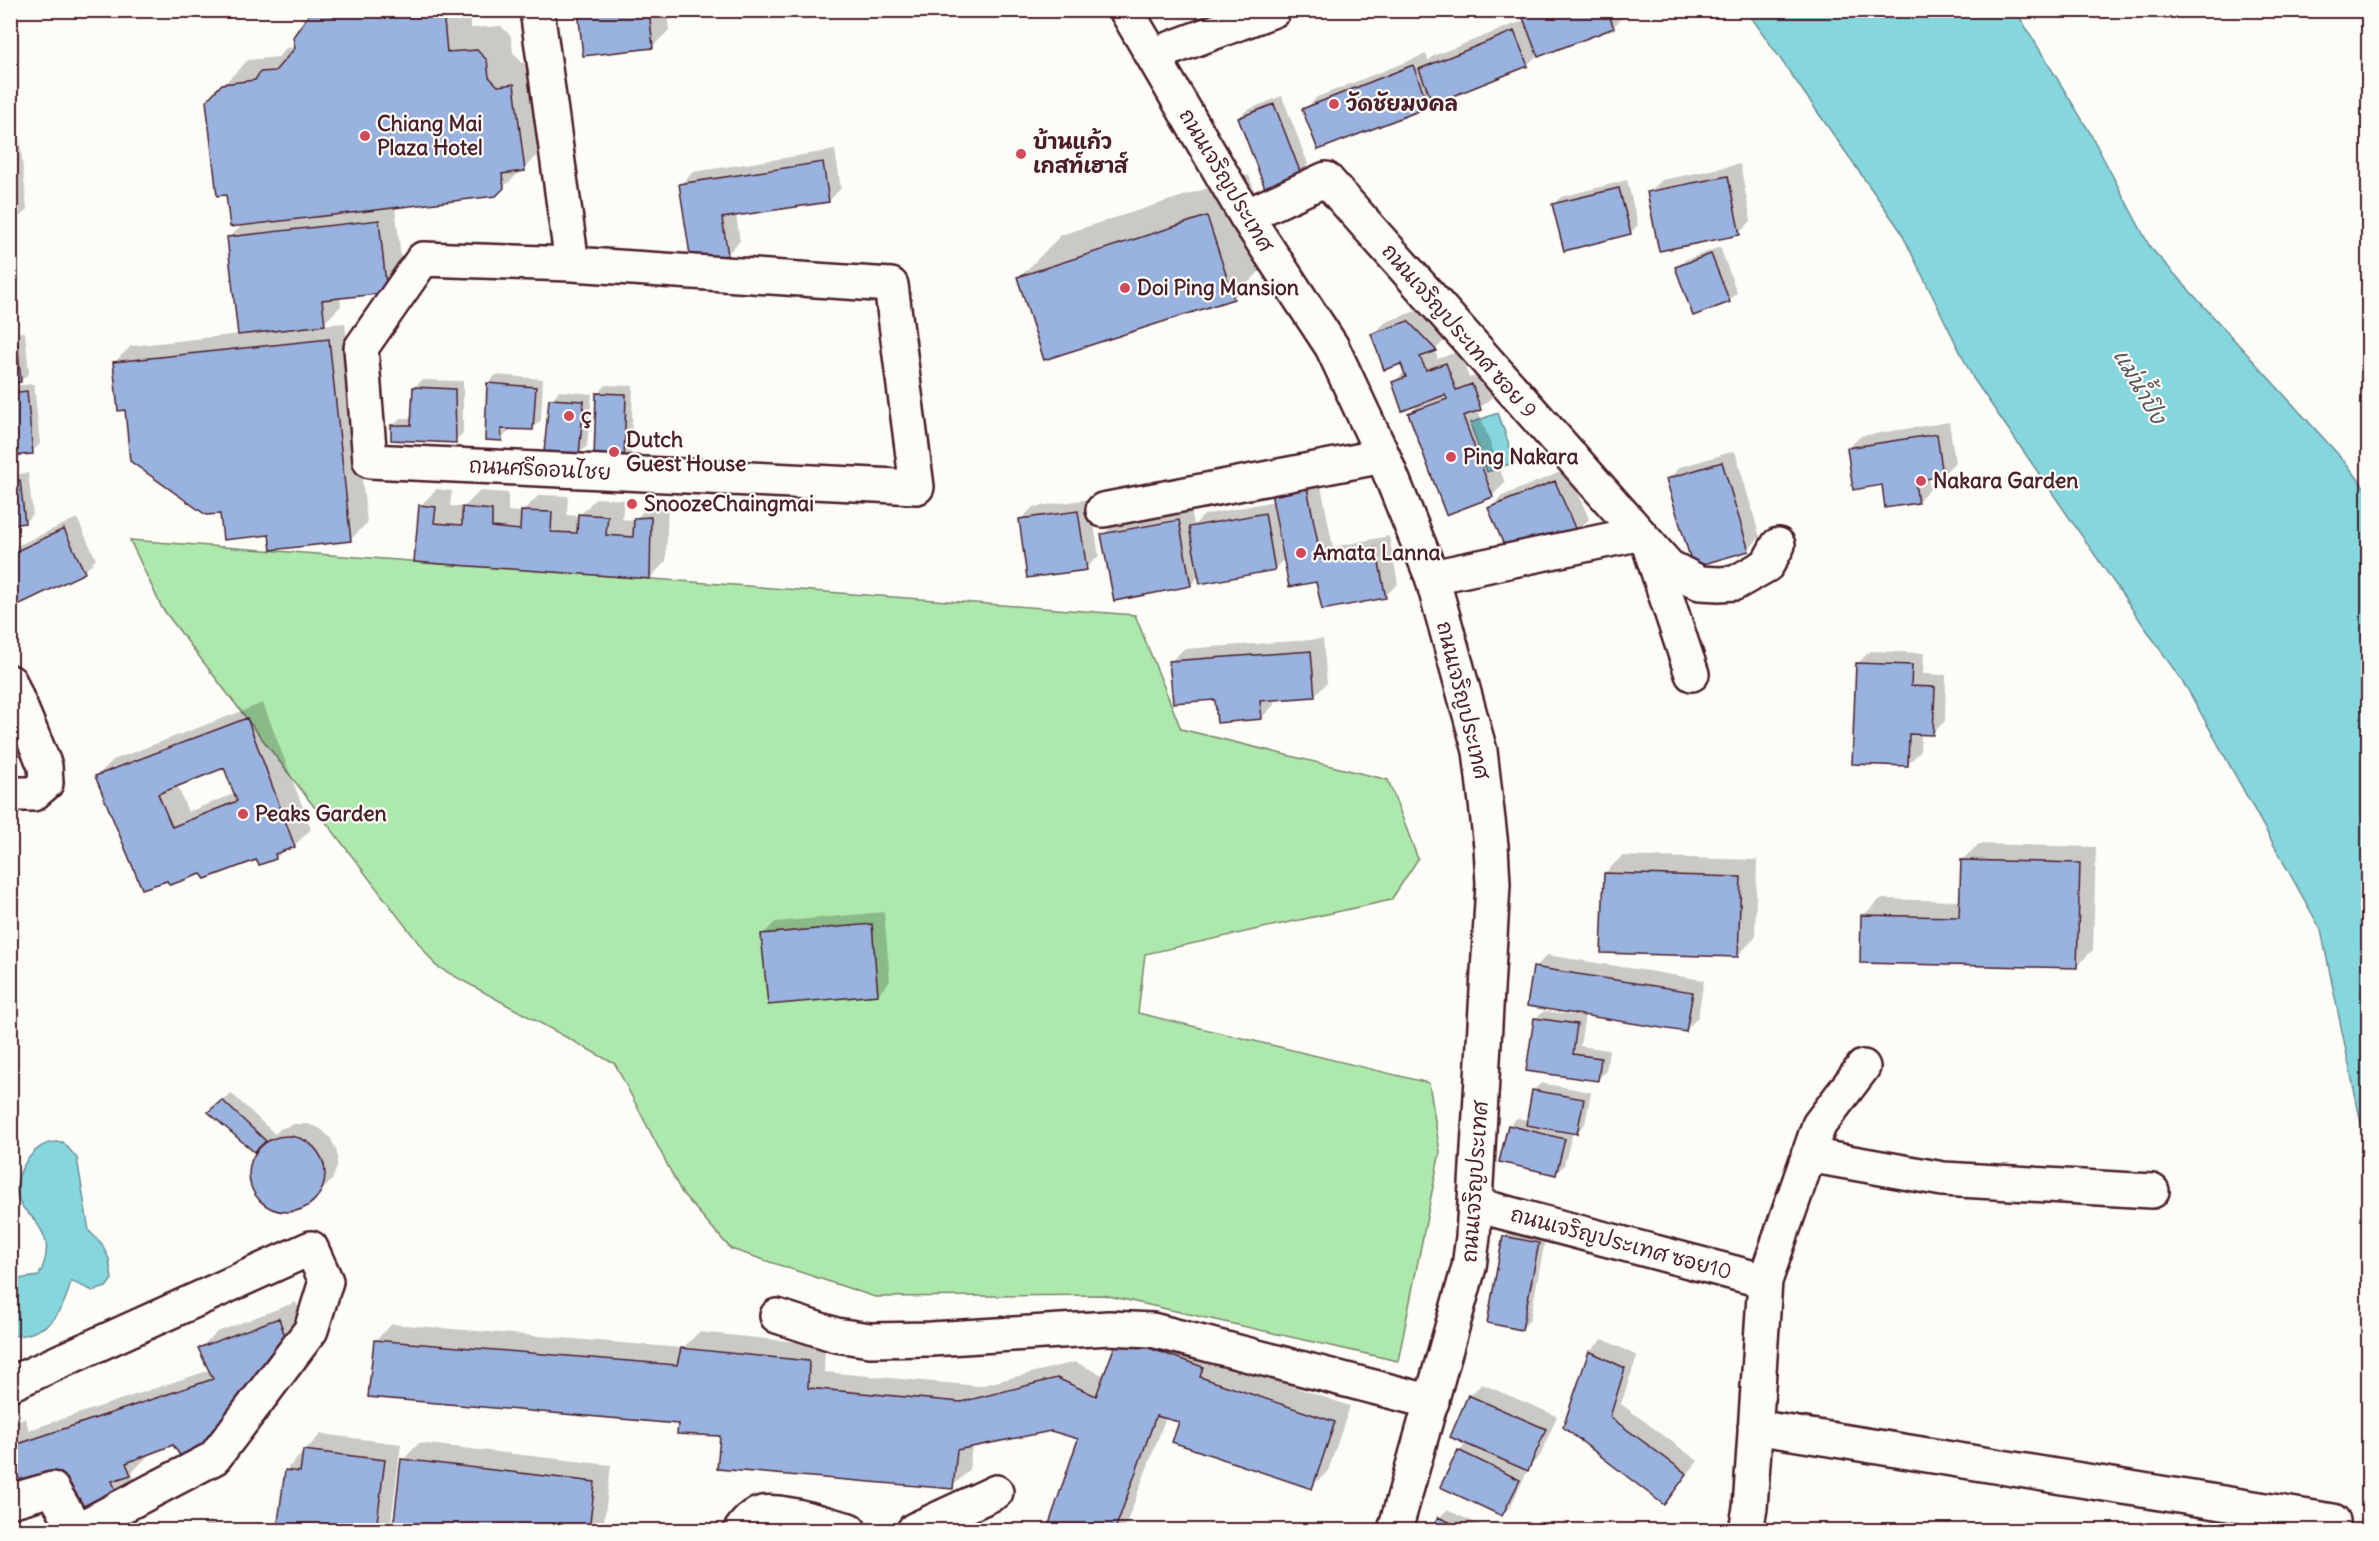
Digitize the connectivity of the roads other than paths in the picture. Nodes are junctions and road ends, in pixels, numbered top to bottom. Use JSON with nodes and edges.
{"nodes":[{"id":1,"x":537,"y":10,"type":"edge"},
{"id":2,"x":1126,"y":10,"type":"edge"},
{"id":3,"x":1274,"y":10,"type":"edge"},
{"id":4,"x":1153,"y":55,"type":"junction"},
{"id":5,"x":1246,"y":216,"type":"junction"},
{"id":6,"x":572,"y":264,"type":"junction"},
{"id":7,"x":1383,"y":456,"type":"junction"},
{"id":8,"x":1103,"y":510,"type":"dead end"},
{"id":9,"x":1644,"y":541,"type":"junction"},
{"id":10,"x":1778,"y":545,"type":"dead end"},
{"id":11,"x":1432,"y":577,"type":"junction"},
{"id":12,"x":1692,"y":674,"type":"dead end"},
{"id":13,"x":10,"y":682,"type":"edge"},
{"id":14,"x":10,"y":794,"type":"edge"},
{"id":15,"x":1863,"y":1067,"type":"dead end"},
{"id":16,"x":1808,"y":1155,"type":"junction"},
{"id":17,"x":2152,"y":1191,"type":"dead end"},
{"id":18,"x":1476,"y":1205,"type":"junction"},
{"id":19,"x":1766,"y":1281,"type":"junction"},
{"id":20,"x":777,"y":1316,"type":"dead end"},
{"id":21,"x":10,"y":1384,"type":"edge"},
{"id":22,"x":1432,"y":1402,"type":"junction"},
{"id":23,"x":1755,"y":1427,"type":"junction"},
{"id":24,"x":996,"y":1492,"type":"dead end"},
{"id":25,"x":10,"y":1502,"type":"edge"},
{"id":26,"x":2332,"y":1521,"type":"dead end"},
{"id":27,"x":77,"y":1530,"type":"edge"},
{"id":28,"x":741,"y":1530,"type":"edge"},
{"id":29,"x":849,"y":1530,"type":"edge"},
{"id":30,"x":914,"y":1530,"type":"edge"},
{"id":31,"x":1395,"y":1530,"type":"edge"},
{"id":32,"x":1746,"y":1530,"type":"edge"}],
"edges":[{"from":1,"to":6,"type":"street"},
{"from":2,"to":4,"type":"street","name":"ถนนเจริญประเทศ"},
{"from":3,"to":4,"type":"street"},
{"from":4,"to":5,"type":"street","name":"ถนนเจริญประเทศ"},
{"from":5,"to":7,"type":"street","name":"ถนนเจริญประเทศ"},
{"from":5,"to":9,"type":"street","name":"ถนนเจริญประเทศ ซอย 9"},
{"from":6,"to":6,"type":"street","name":"ถนนศรีดอนไชย"},
{"from":7,"to":8,"type":"street"},
{"from":7,"to":11,"type":"street","name":"ถนนเจริญประเทศ"},
{"from":9,"to":10,"type":"street"},
{"from":9,"to":11,"type":"street"},
{"from":9,"to":12,"type":"street"},
{"from":11,"to":18,"type":"street","name":"ถนนเจริญประเทศ"},
{"from":13,"to":14,"type":"street"},
{"from":15,"to":16,"type":"street"},
{"from":16,"to":17,"type":"street"},
{"from":16,"to":19,"type":"street"},
{"from":18,"to":19,"type":"street","name":"ถนนเจริญประเทศ ซอย10"},
{"from":18,"to":22,"type":"street","name":"ถนนเจริญประเทศ"},
{"from":19,"to":23,"type":"street"},
{"from":20,"to":22,"type":"street"},
{"from":21,"to":27,"type":"street"},
{"from":22,"to":31,"type":"street","name":"ถนนเจริญประเทศ"},
{"from":23,"to":26,"type":"street"},
{"from":23,"to":32,"type":"street"},
{"from":24,"to":30,"type":"street"},
{"from":25,"to":27,"type":"street"},
{"from":28,"to":29,"type":"street"}]}
